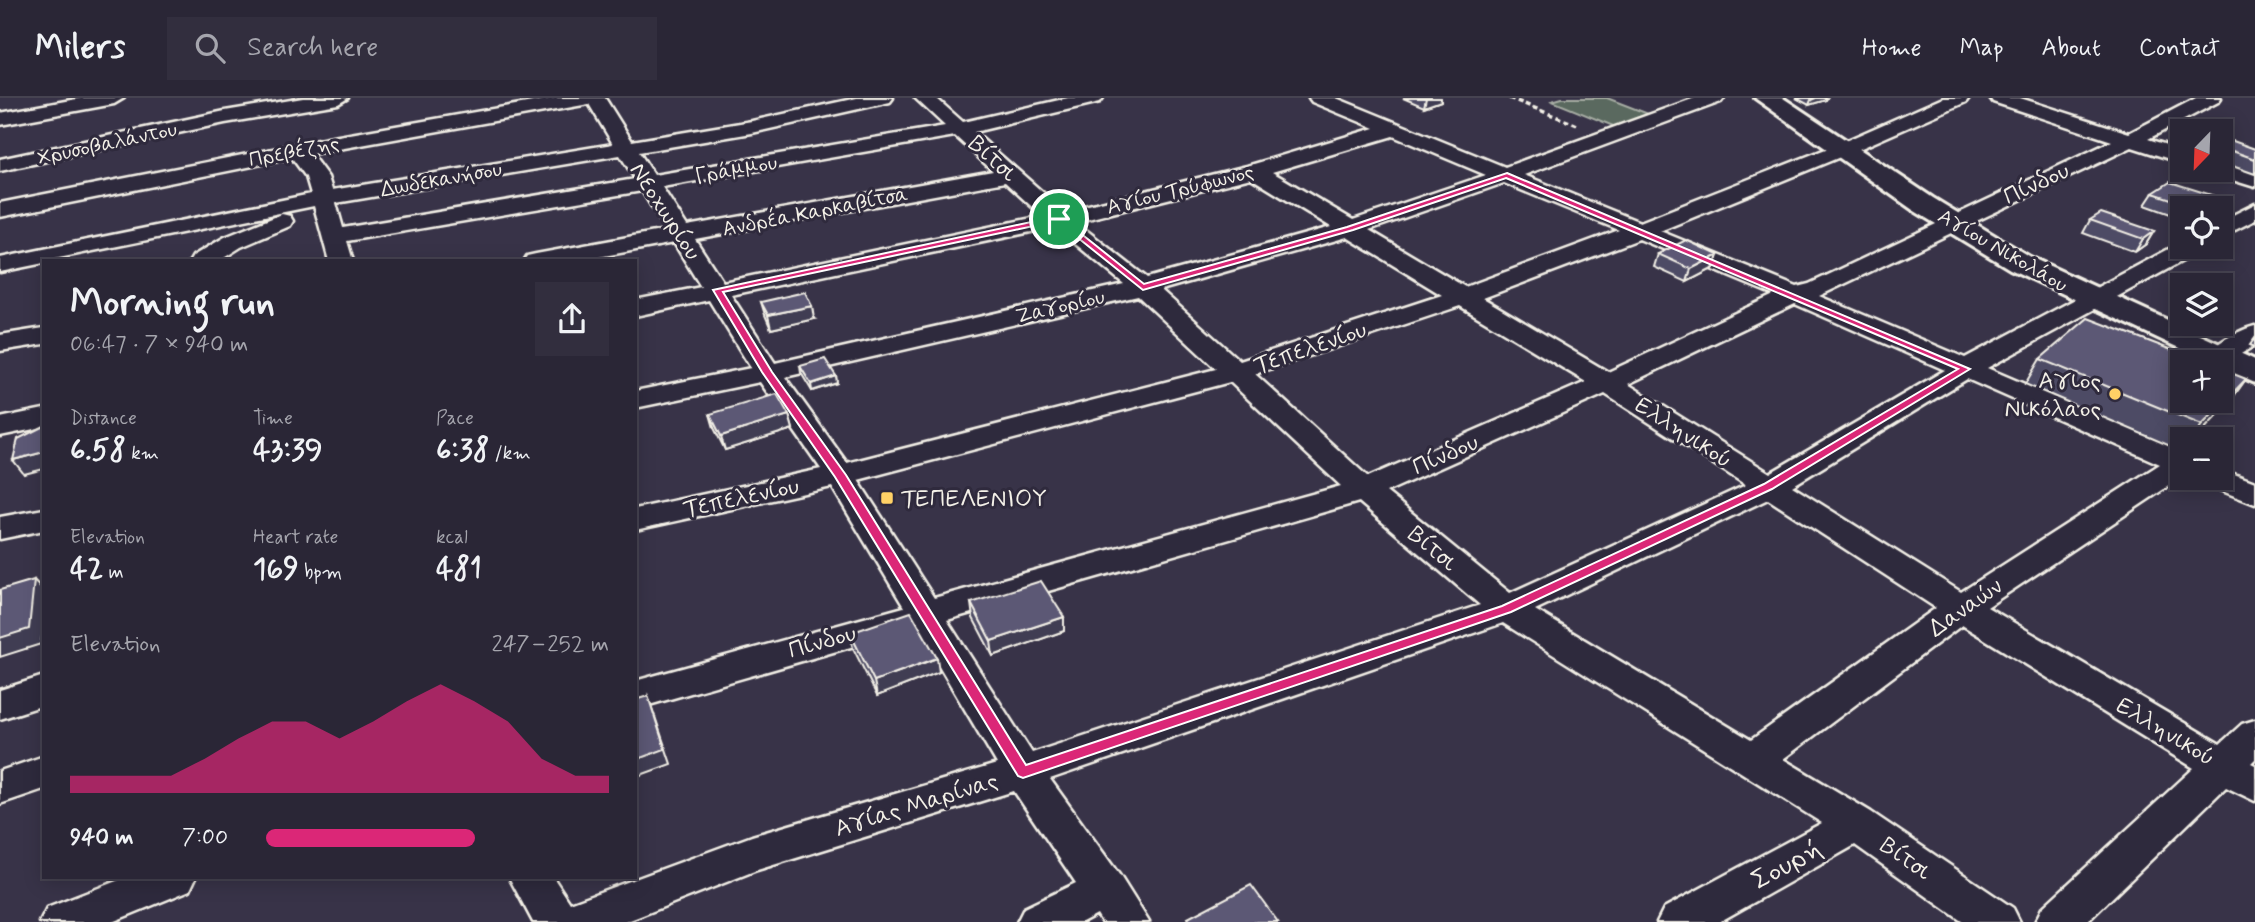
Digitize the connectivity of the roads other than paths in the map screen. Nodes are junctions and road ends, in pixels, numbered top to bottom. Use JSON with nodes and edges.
{"nodes":[{"id":1,"x":35,"y":98,"type":"edge"},
{"id":2,"x":114,"y":98,"type":"edge"},
{"id":3,"x":332,"y":98,"type":"edge"},
{"id":4,"x":588,"y":98,"type":"edge"},
{"id":5,"x":595,"y":98,"type":"edge"},
{"id":6,"x":883,"y":98,"type":"edge"},
{"id":7,"x":925,"y":98,"type":"edge"},
{"id":8,"x":1093,"y":98,"type":"edge"},
{"id":9,"x":1714,"y":98,"type":"edge"},
{"id":10,"x":1767,"y":98,"type":"edge"},
{"id":11,"x":1959,"y":98,"type":"edge"},
{"id":12,"x":2000,"y":98,"type":"edge"},
{"id":13,"x":2211,"y":98,"type":"edge"},
{"id":14,"x":1328,"y":99,"type":"edge"},
{"id":15,"x":0,"y":104,"type":"edge"},
{"id":16,"x":0,"y":119,"type":"edge"},
{"id":17,"x":961,"y":129,"type":"junction"},
{"id":18,"x":1394,"y":129,"type":"junction"},
{"id":19,"x":2131,"y":140,"type":"junction"},
{"id":20,"x":333,"y":143,"type":"junction"},
{"id":21,"x":626,"y":149,"type":"junction"},
{"id":22,"x":1843,"y":149,"type":"junction"},
{"id":23,"x":298,"y":150,"type":"junction"},
{"id":24,"x":2170,"y":152,"type":"edge"},
{"id":25,"x":0,"y":165,"type":"edge"},
{"id":26,"x":1254,"y":171,"type":"junction"},
{"id":27,"x":2233,"y":173,"type":"edge"},
{"id":28,"x":1011,"y":174,"type":"junction"},
{"id":29,"x":1507,"y":176,"type":"junction"},
{"id":30,"x":2255,"y":180,"type":"edge"},
{"id":31,"x":647,"y":185,"type":"junction"},
{"id":32,"x":326,"y":204,"type":"junction"},
{"id":33,"x":0,"y":210,"type":"edge"},
{"id":34,"x":2255,"y":211,"type":"edge"},
{"id":35,"x":1059,"y":219,"type":"junction"},
{"id":36,"x":1952,"y":223,"type":"junction"},
{"id":37,"x":2233,"y":223,"type":"edge"},
{"id":38,"x":1350,"y":228,"type":"junction"},
{"id":39,"x":1639,"y":231,"type":"junction"},
{"id":40,"x":335,"y":236,"type":"junction"},
{"id":41,"x":683,"y":236,"type":"junction"},
{"id":42,"x":206,"y":259,"type":"edge"},
{"id":43,"x":341,"y":259,"type":"edge"},
{"id":44,"x":548,"y":259,"type":"edge"},
{"id":45,"x":2170,"y":259,"type":"edge"},
{"id":46,"x":0,"y":265,"type":"edge"},
{"id":47,"x":1143,"y":288,"type":"junction"},
{"id":48,"x":718,"y":290,"type":"junction"},
{"id":49,"x":1795,"y":295,"type":"junction"},
{"id":50,"x":1464,"y":296,"type":"junction"},
{"id":51,"x":2095,"y":300,"type":"junction"},
{"id":52,"x":637,"y":307,"type":"edge"},
{"id":53,"x":2255,"y":334,"type":"edge"},
{"id":54,"x":42,"y":336,"type":"edge"},
{"id":55,"x":0,"y":343,"type":"edge"},
{"id":56,"x":2209,"y":350,"type":"edge"},
{"id":57,"x":2228,"y":350,"type":"edge"},
{"id":58,"x":2233,"y":362,"type":"edge"},
{"id":59,"x":1965,"y":369,"type":"junction"},
{"id":60,"x":767,"y":372,"type":"junction"},
{"id":61,"x":1235,"y":372,"type":"junction"},
{"id":62,"x":2255,"y":373,"type":"edge"},
{"id":63,"x":1607,"y":383,"type":"junction"},
{"id":64,"x":637,"y":400,"type":"edge"},
{"id":65,"x":42,"y":418,"type":"edge"},
{"id":66,"x":0,"y":427,"type":"edge"},
{"id":67,"x":2170,"y":457,"type":"edge"},
{"id":68,"x":2170,"y":470,"type":"edge"},
{"id":69,"x":840,"y":475,"type":"junction"},
{"id":70,"x":2233,"y":484,"type":"edge"},
{"id":71,"x":1768,"y":486,"type":"junction"},
{"id":72,"x":1364,"y":490,"type":"junction"},
{"id":73,"x":2255,"y":494,"type":"edge"},
{"id":74,"x":42,"y":519,"type":"edge"},
{"id":75,"x":637,"y":520,"type":"edge"},
{"id":76,"x":0,"y":528,"type":"edge"},
{"id":77,"x":1961,"y":608,"type":"junction"},
{"id":78,"x":1507,"y":609,"type":"junction"},
{"id":79,"x":926,"y":611,"type":"junction"},
{"id":80,"x":42,"y":691,"type":"edge"},
{"id":81,"x":637,"y":694,"type":"edge"},
{"id":82,"x":0,"y":705,"type":"edge"},
{"id":83,"x":2255,"y":735,"type":"edge"},
{"id":84,"x":1752,"y":760,"type":"junction"},
{"id":85,"x":1023,"y":772,"type":"junction"},
{"id":86,"x":42,"y":773,"type":"edge"},
{"id":87,"x":2238,"y":775,"type":"edge"},
{"id":88,"x":0,"y":788,"type":"edge"},
{"id":89,"x":1857,"y":824,"type":"junction"},
{"id":90,"x":170,"y":879,"type":"edge"},
{"id":91,"x":531,"y":879,"type":"edge"},
{"id":92,"x":1116,"y":905,"type":"edge"},
{"id":93,"x":62,"y":922,"type":"edge"},
{"id":94,"x":557,"y":922,"type":"edge"},
{"id":95,"x":572,"y":922,"type":"edge"},
{"id":96,"x":1039,"y":922,"type":"edge"},
{"id":97,"x":1679,"y":922,"type":"edge"},
{"id":98,"x":1998,"y":922,"type":"edge"},
{"id":99,"x":2057,"y":922,"type":"edge"}],
"edges":[{"from":1,"to":15,"type":"street"},
{"from":2,"to":16,"type":"street"},
{"from":3,"to":20,"type":"street"},
{"from":3,"to":25,"type":"street","name":"Χρυσοβαλάντου"},
{"from":4,"to":20,"type":"street","name":"Πρεβέζης"},
{"from":5,"to":21,"type":"street","name":"Νεοχωρίου"},
{"from":6,"to":21,"type":"street","name":"Δωδεκανήσου"},
{"from":7,"to":17,"type":"street","name":"Βίτσι"},
{"from":8,"to":17,"type":"street","name":"Γράμμου"},
{"from":9,"to":29,"type":"street","name":"Ζαγορίου"},
{"from":10,"to":22,"type":"street","name":"Αγίου Νικολάου"},
{"from":11,"to":22,"type":"street","name":"Τεπελενίου"},
{"from":12,"to":19,"type":"street"},
{"from":13,"to":19,"type":"street","name":"Πίνδου"},
{"from":14,"to":18,"type":"street"},
{"from":17,"to":28,"type":"street","name":"Βίτσι"},
{"from":17,"to":31,"type":"street","name":"Γράμμου"},
{"from":18,"to":26,"type":"street","name":"Αγίου Τρύφωνος"},
{"from":18,"to":29,"type":"street"},
{"from":19,"to":24,"type":"street"},
{"from":19,"to":36,"type":"street","name":"Πίνδου"},
{"from":20,"to":23,"type":"street","name":"Πρεβέζης"},
{"from":21,"to":31,"type":"street","name":"Νεοχωρίου"},
{"from":21,"to":32,"type":"street","name":"Δωδεκανήσου"},
{"from":22,"to":36,"type":"street","name":"Αγίου Νικολάου"},
{"from":22,"to":39,"type":"street","name":"Τεπελενίου"},
{"from":23,"to":32,"type":"street"},
{"from":23,"to":33,"type":"street","name":"Πρεβέζης"},
{"from":26,"to":35,"type":"street","name":"Αγίου Τρύφωνος"},
{"from":26,"to":38,"type":"street","name":"Ελληνικού"},
{"from":27,"to":30,"type":"street"},
{"from":28,"to":35,"type":"street","name":"Βίτσι"},
{"from":28,"to":41,"type":"street","name":"Ανδρέα Καρκαβίτσα"},
{"from":29,"to":38,"type":"street","name":"Ζαγορίου"},
{"from":29,"to":39,"type":"street"},
{"from":31,"to":40,"type":"street","name":"Γράμμου"},
{"from":31,"to":41,"type":"street","name":"Νεοχωρίου"},
{"from":32,"to":40,"type":"street"},
{"from":32,"to":42,"type":"street"},
{"from":32,"to":46,"type":"street","name":"Δωδεκανήσου"},
{"from":34,"to":37,"type":"street"},
{"from":35,"to":47,"type":"street","name":"Βίτσι"},
{"from":35,"to":48,"type":"street","name":"Αγίου Τρύφωνος"},
{"from":36,"to":49,"type":"street","name":"Πίνδου"},
{"from":36,"to":51,"type":"street","name":"Αγίου Νικολάου"},
{"from":38,"to":47,"type":"street","name":"Ζαγορίου"},
{"from":38,"to":50,"type":"street","name":"Ελληνικού"},
{"from":39,"to":49,"type":"street"},
{"from":39,"to":50,"type":"street","name":"Τεπελενίου"},
{"from":40,"to":43,"type":"street"},
{"from":41,"to":44,"type":"street","name":"Ανδρέα Καρκαβίτσα"},
{"from":41,"to":48,"type":"street","name":"Νεοχωρίου"},
{"from":45,"to":51,"type":"street","name":"Αγίας Μαρίνας"},
{"from":47,"to":60,"type":"street","name":"Ζαγορίου"},
{"from":47,"to":61,"type":"street","name":"Βίτσι"},
{"from":48,"to":52,"type":"street","name":"Αγίου Τρύφωνος"},
{"from":48,"to":60,"type":"street","name":"Νεοχωρίου"},
{"from":49,"to":59,"type":"street"},
{"from":49,"to":63,"type":"street","name":"Πίνδου"},
{"from":50,"to":61,"type":"street","name":"Τεπελενίου"},
{"from":50,"to":63,"type":"street","name":"Ελληνικού"},
{"from":51,"to":56,"type":"street","name":"Αγίου Νικολάου"},
{"from":51,"to":59,"type":"street","name":"Αγίας Μαρίνας"},
{"from":53,"to":57,"type":"street"},
{"from":54,"to":55,"type":"street"},
{"from":58,"to":62,"type":"street","name":"Αγίου Νικολάου"},
{"from":59,"to":67,"type":"street"},
{"from":59,"to":71,"type":"street","name":"Αγίας Μαρίνας"},
{"from":60,"to":64,"type":"street","name":"Ζαγορίου"},
{"from":60,"to":69,"type":"street","name":"Νεοχωρίου"},
{"from":61,"to":69,"type":"street","name":"Τεπελενίου"},
{"from":61,"to":72,"type":"street","name":"Βίτσι"},
{"from":63,"to":71,"type":"street","name":"Ελληνικού"},
{"from":63,"to":72,"type":"street","name":"Πίνδου"},
{"from":65,"to":66,"type":"street"},
{"from":68,"to":77,"type":"street","name":"Δαναών"},
{"from":69,"to":75,"type":"street","name":"Τεπελενίου"},
{"from":69,"to":79,"type":"street","name":"Νεοχωρίου"},
{"from":70,"to":73,"type":"street"},
{"from":71,"to":77,"type":"street","name":"Ελληνικού"},
{"from":71,"to":78,"type":"street","name":"Αγίας Μαρίνας"},
{"from":72,"to":78,"type":"street","name":"Βίτσι"},
{"from":72,"to":79,"type":"street","name":"Πίνδου"},
{"from":74,"to":76,"type":"street"},
{"from":77,"to":84,"type":"street","name":"Δαναών"},
{"from":77,"to":87,"type":"street","name":"Ελληνικού"},
{"from":78,"to":84,"type":"street","name":"Βίτσι"},
{"from":78,"to":85,"type":"street","name":"Αγίας Μαρίνας"},
{"from":79,"to":81,"type":"street","name":"Πίνδου"},
{"from":79,"to":85,"type":"street","name":"Νεοχωρίου"},
{"from":80,"to":82,"type":"street"},
{"from":83,"to":87,"type":"street"},
{"from":84,"to":89,"type":"street","name":"Βίτσι"},
{"from":85,"to":92,"type":"street","name":"Νεοχωρίου"},
{"from":85,"to":95,"type":"street","name":"Αγίας Μαρίνας"},
{"from":86,"to":88,"type":"street"},
{"from":87,"to":99,"type":"street"},
{"from":89,"to":97,"type":"street","name":"Σουρή"},
{"from":89,"to":98,"type":"street","name":"Βίτσι"},
{"from":90,"to":93,"type":"street"},
{"from":91,"to":94,"type":"street"},
{"from":92,"to":96,"type":"street"}]}
